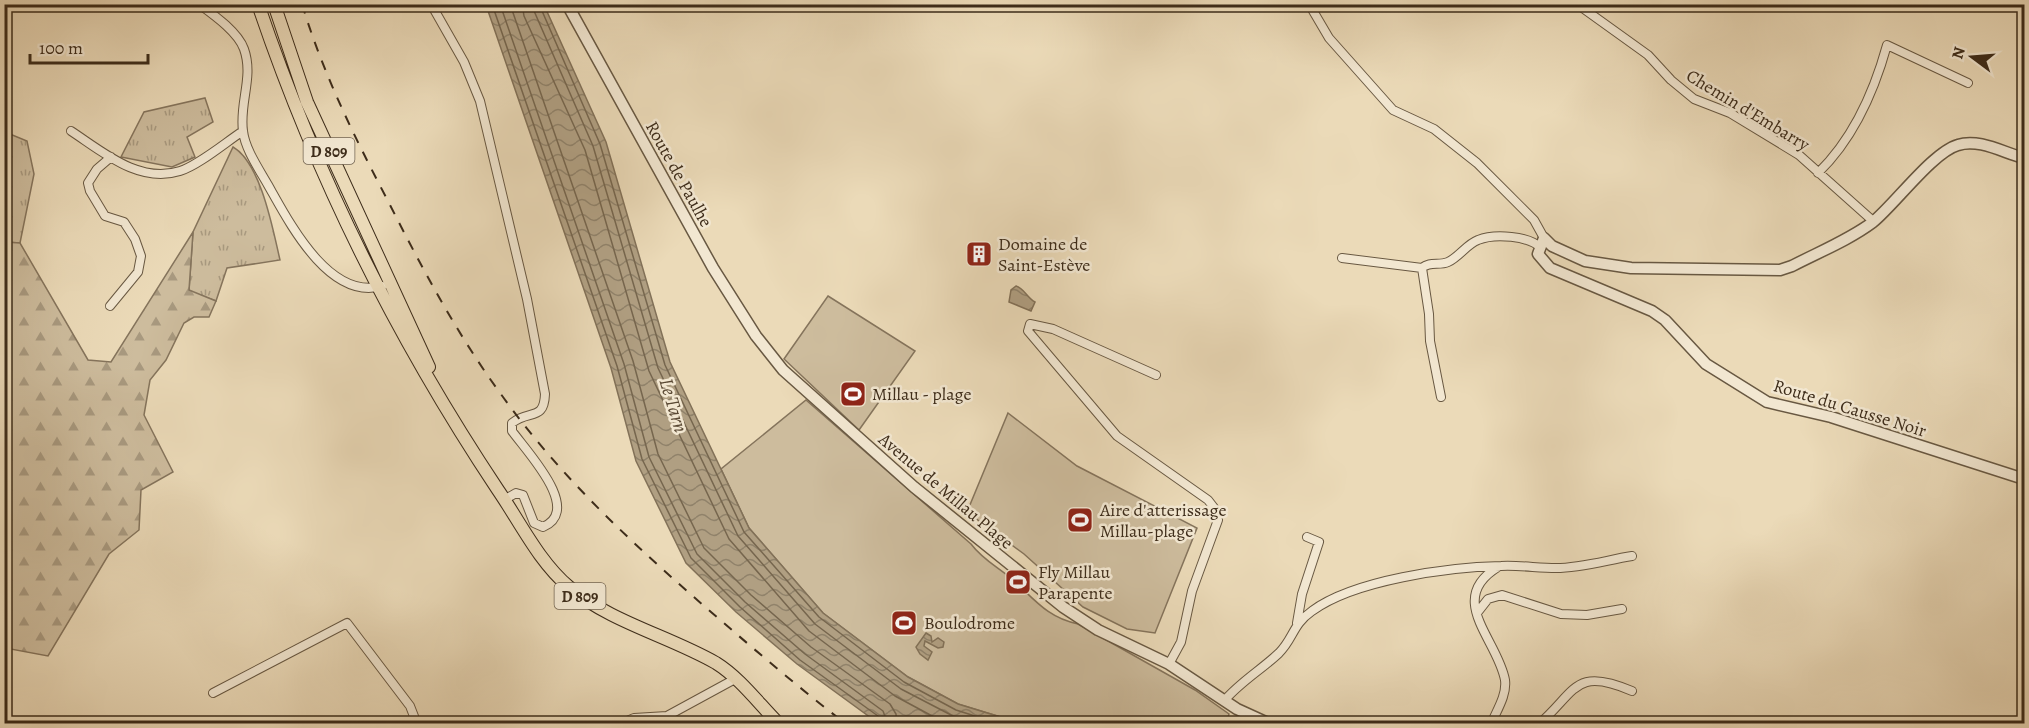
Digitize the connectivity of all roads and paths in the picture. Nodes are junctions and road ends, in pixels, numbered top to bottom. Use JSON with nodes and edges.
{"nodes":[{"id":1,"x":199,"y":4,"type":"edge"},
{"id":2,"x":258,"y":4,"type":"edge"},
{"id":3,"x":274,"y":4,"type":"edge"},
{"id":4,"x":431,"y":4,"type":"edge"},
{"id":5,"x":567,"y":4,"type":"edge"},
{"id":6,"x":1309,"y":4,"type":"edge"},
{"id":7,"x":1577,"y":4,"type":"edge"},
{"id":8,"x":1968,"y":83,"type":"dead end"},
{"id":9,"x":71,"y":131,"type":"dead end"},
{"id":10,"x":243,"y":131,"type":"junction"},
{"id":11,"x":111,"y":157,"type":"junction"},
{"id":12,"x":2025,"y":158,"type":"edge"},
{"id":13,"x":1818,"y":173,"type":"junction"},
{"id":14,"x":1874,"y":221,"type":"junction"},
{"id":15,"x":1542,"y":243,"type":"junction"},
{"id":16,"x":1341,"y":258,"type":"dead end"},
{"id":17,"x":1422,"y":268,"type":"junction"},
{"id":18,"x":378,"y":286,"type":"junction"},
{"id":19,"x":110,"y":306,"type":"dead end"},
{"id":20,"x":771,"y":355,"type":"joint"},
{"id":21,"x":1156,"y":375,"type":"dead end"},
{"id":22,"x":1441,"y":397,"type":"dead end"},
{"id":23,"x":2025,"y":479,"type":"edge"},
{"id":24,"x":504,"y":500,"type":"junction"},
{"id":25,"x":1306,"y":537,"type":"dead end"},
{"id":26,"x":1632,"y":556,"type":"dead end"},
{"id":27,"x":1500,"y":566,"type":"junction"},
{"id":28,"x":1622,"y":609,"type":"dead end"},
{"id":29,"x":1477,"y":612,"type":"junction"},
{"id":30,"x":1297,"y":623,"type":"junction"},
{"id":31,"x":1169,"y":664,"type":"junction"},
{"id":32,"x":735,"y":679,"type":"junction"},
{"id":33,"x":1632,"y":691,"type":"dead end"},
{"id":34,"x":213,"y":693,"type":"dead end"},
{"id":35,"x":1224,"y":701,"type":"junction"},
{"id":36,"x":417,"y":723,"type":"edge"},
{"id":37,"x":620,"y":723,"type":"edge"},
{"id":38,"x":779,"y":723,"type":"edge"},
{"id":39,"x":1270,"y":723,"type":"edge"},
{"id":40,"x":1491,"y":723,"type":"edge"},
{"id":41,"x":1539,"y":723,"type":"edge"}],
"edges":[{"from":1,"to":10,"type":"street"},
{"from":2,"to":18,"type":"main road","number":"D 809"},
{"from":3,"to":18,"type":"main road","number":"D 809"},
{"from":4,"to":24,"type":"street"},
{"from":5,"to":20,"type":"street","name":"Route de Paulhe"},
{"from":6,"to":15,"type":"street"},
{"from":7,"to":13,"type":"street","name":"Chemin d'Embarry"},
{"from":8,"to":13,"type":"street"},
{"from":9,"to":11,"type":"street"},
{"from":10,"to":11,"type":"street"},
{"from":10,"to":18,"type":"street"},
{"from":11,"to":19,"type":"street"},
{"from":12,"to":14,"type":"street"},
{"from":13,"to":14,"type":"street","name":"Chemin d'Embarry"},
{"from":14,"to":15,"type":"street"},
{"from":15,"to":17,"type":"street"},
{"from":15,"to":23,"type":"street","name":"Route du Causse Noir"},
{"from":16,"to":17,"type":"street"},
{"from":17,"to":22,"type":"street"},
{"from":18,"to":24,"type":"main road","number":"D 809"},
{"from":20,"to":31,"type":"street","name":"Avenue de Millau Plage"},
{"from":21,"to":31,"type":"street"},
{"from":24,"to":32,"type":"main road","number":"D 809"},
{"from":25,"to":30,"type":"street"},
{"from":26,"to":27,"type":"street"},
{"from":27,"to":29,"type":"street"},
{"from":27,"to":30,"type":"street"},
{"from":28,"to":29,"type":"street"},
{"from":29,"to":40,"type":"street"},
{"from":30,"to":35,"type":"street"},
{"from":31,"to":35,"type":"street","name":"Avenue de Millau Plage"},
{"from":32,"to":37,"type":"street"},
{"from":32,"to":38,"type":"main road","number":"D 809"},
{"from":33,"to":41,"type":"street"},
{"from":34,"to":36,"type":"street"},
{"from":35,"to":39,"type":"street","name":"Avenue de Millau Plage"}]}
